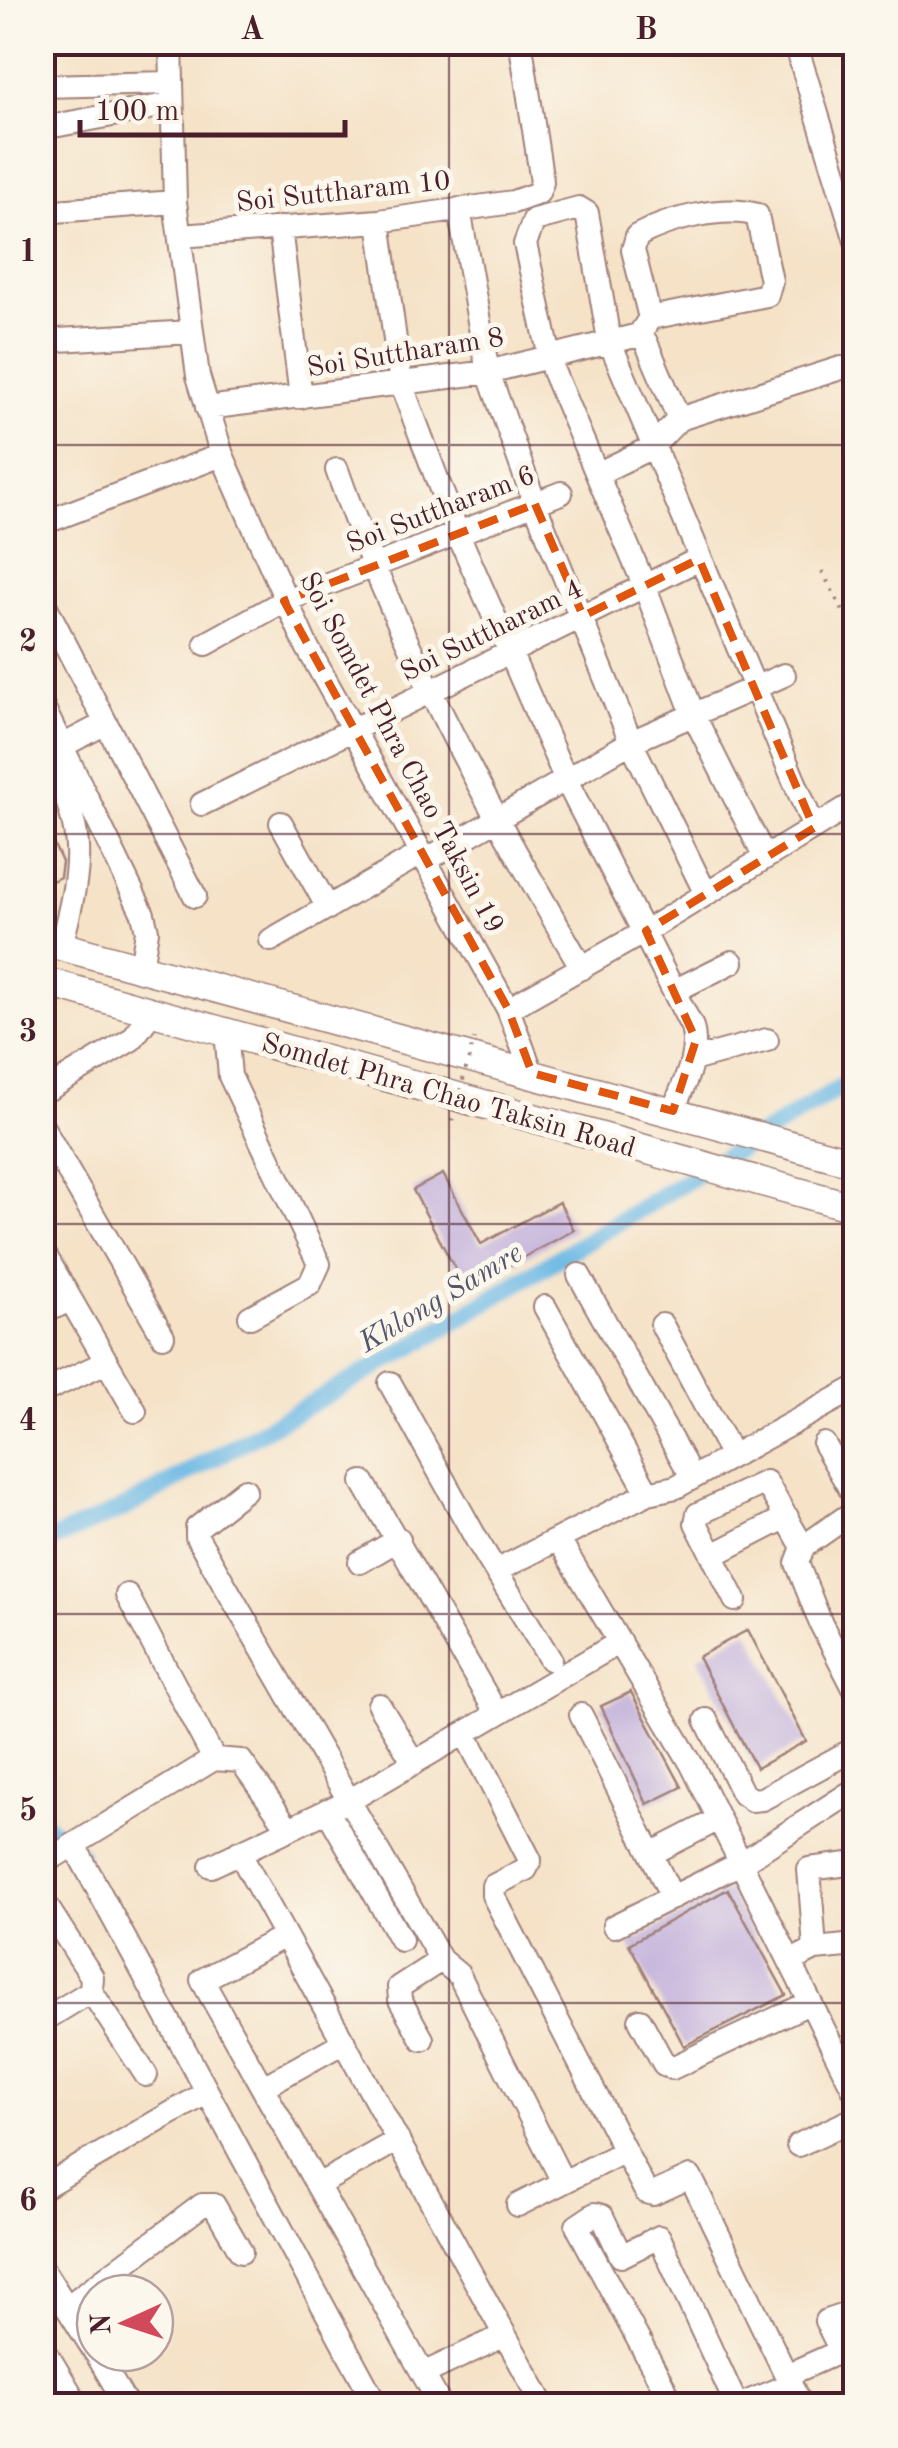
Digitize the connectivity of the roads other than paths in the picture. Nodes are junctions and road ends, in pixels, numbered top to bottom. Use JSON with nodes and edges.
{"nodes":[{"id":1,"x":172,"y":42,"type":"edge"},
{"id":2,"x":795,"y":42,"type":"edge"},
{"id":3,"x":522,"y":52,"type":"dead end"},
{"id":4,"x":42,"y":86,"type":"edge"},
{"id":5,"x":171,"y":94,"type":"junction"},
{"id":6,"x":58,"y":125,"type":"dead end"},
{"id":7,"x":175,"y":202,"type":"junction"},
{"id":8,"x":460,"y":209,"type":"junction"},
{"id":9,"x":42,"y":212,"type":"edge"},
{"id":10,"x":379,"y":221,"type":"junction"},
{"id":11,"x":280,"y":228,"type":"junction"},
{"id":12,"x":180,"y":236,"type":"junction"},
{"id":13,"x":856,"y":241,"type":"edge"},
{"id":14,"x":644,"y":326,"type":"junction"},
{"id":15,"x":192,"y":332,"type":"junction"},
{"id":16,"x":42,"y":340,"type":"edge"},
{"id":17,"x":609,"y":340,"type":"junction"},
{"id":18,"x":548,"y":358,"type":"junction"},
{"id":19,"x":841,"y":368,"type":"dead end"},
{"id":20,"x":488,"y":372,"type":"junction"},
{"id":21,"x":401,"y":384,"type":"junction"},
{"id":22,"x":301,"y":398,"type":"junction"},
{"id":23,"x":207,"y":408,"type":"junction"},
{"id":24,"x":678,"y":418,"type":"junction"},
{"id":25,"x":652,"y":447,"type":"junction"},
{"id":26,"x":222,"y":455,"type":"junction"},
{"id":27,"x":337,"y":470,"type":"dead end"},
{"id":28,"x":597,"y":474,"type":"junction"},
{"id":29,"x":561,"y":493,"type":"dead end"},
{"id":30,"x":535,"y":504,"type":"junction"},
{"id":31,"x":54,"y":519,"type":"dead end"},
{"id":32,"x":459,"y":536,"type":"junction"},
{"id":33,"x":699,"y":559,"type":"junction"},
{"id":34,"x":372,"y":567,"type":"junction"},
{"id":35,"x":645,"y":587,"type":"junction"},
{"id":36,"x":42,"y":598,"type":"edge"},
{"id":37,"x":284,"y":601,"type":"junction"},
{"id":38,"x":584,"y":616,"type":"junction"},
{"id":39,"x":206,"y":644,"type":"dead end"},
{"id":40,"x":508,"y":651,"type":"junction"},
{"id":41,"x":784,"y":675,"type":"dead end"},
{"id":42,"x":754,"y":689,"type":"junction"},
{"id":43,"x":428,"y":694,"type":"junction"},
{"id":44,"x":42,"y":705,"type":"edge"},
{"id":45,"x":694,"y":714,"type":"junction"},
{"id":46,"x":104,"y":724,"type":"junction"},
{"id":47,"x":352,"y":734,"type":"junction"},
{"id":48,"x":631,"y":742,"type":"junction"},
{"id":49,"x":52,"y":743,"type":"edge"},
{"id":50,"x":566,"y":780,"type":"junction"},
{"id":51,"x":856,"y":802,"type":"edge"},
{"id":52,"x":202,"y":804,"type":"dead end"},
{"id":53,"x":496,"y":820,"type":"junction"},
{"id":54,"x":281,"y":823,"type":"dead end"},
{"id":55,"x":814,"y":828,"type":"junction"},
{"id":56,"x":424,"y":856,"type":"junction"},
{"id":57,"x":765,"y":858,"type":"junction"},
{"id":58,"x":706,"y":894,"type":"junction"},
{"id":59,"x":194,"y":896,"type":"dead end"},
{"id":60,"x":328,"y":908,"type":"junction"},
{"id":61,"x":646,"y":931,"type":"junction"},
{"id":62,"x":270,"y":940,"type":"dead end"},
{"id":63,"x":52,"y":944,"type":"edge"},
{"id":64,"x":732,"y":962,"type":"dead end"},
{"id":65,"x":141,"y":968,"type":"junction"},
{"id":66,"x":582,"y":968,"type":"junction"},
{"id":67,"x":42,"y":981,"type":"edge"},
{"id":68,"x":674,"y":991,"type":"junction"},
{"id":69,"x":508,"y":1008,"type":"junction"},
{"id":70,"x":152,"y":1011,"type":"junction"},
{"id":71,"x":226,"y":1032,"type":"junction"},
{"id":72,"x":767,"y":1040,"type":"dead end"},
{"id":73,"x":692,"y":1060,"type":"junction"},
{"id":74,"x":532,"y":1073,"type":"junction"},
{"id":75,"x":42,"y":1093,"type":"edge"},
{"id":76,"x":686,"y":1114,"type":"junction"},
{"id":77,"x":42,"y":1126,"type":"edge"},
{"id":78,"x":856,"y":1163,"type":"edge"},
{"id":79,"x":856,"y":1208,"type":"edge"},
{"id":80,"x":42,"y":1250,"type":"edge"},
{"id":81,"x":579,"y":1274,"type":"dead end"},
{"id":82,"x":70,"y":1300,"type":"junction"},
{"id":83,"x":545,"y":1307,"type":"dead end"},
{"id":84,"x":42,"y":1313,"type":"edge"},
{"id":85,"x":250,"y":1317,"type":"dead end"},
{"id":86,"x":662,"y":1325,"type":"dead end"},
{"id":87,"x":163,"y":1336,"type":"dead end"},
{"id":88,"x":106,"y":1362,"type":"junction"},
{"id":89,"x":390,"y":1383,"type":"dead end"},
{"id":90,"x":856,"y":1388,"type":"edge"},
{"id":91,"x":42,"y":1392,"type":"edge"},
{"id":92,"x":135,"y":1412,"type":"dead end"},
{"id":93,"x":824,"y":1444,"type":"dead end"},
{"id":94,"x":732,"y":1454,"type":"junction"},
{"id":95,"x":692,"y":1477,"type":"junction"},
{"id":96,"x":363,"y":1482,"type":"dead end"},
{"id":97,"x":246,"y":1490,"type":"dead end"},
{"id":98,"x":648,"y":1493,"type":"junction"},
{"id":99,"x":856,"y":1499,"type":"edge"},
{"id":100,"x":856,"y":1510,"type":"edge"},
{"id":101,"x":787,"y":1517,"type":"junction"},
{"id":102,"x":398,"y":1539,"type":"junction"},
{"id":103,"x":560,"y":1542,"type":"junction"},
{"id":104,"x":804,"y":1547,"type":"junction"},
{"id":105,"x":714,"y":1555,"type":"junction"},
{"id":106,"x":360,"y":1562,"type":"dead end"},
{"id":107,"x":498,"y":1570,"type":"junction"},
{"id":108,"x":127,"y":1595,"type":"dead end"},
{"id":109,"x":735,"y":1600,"type":"dead end"},
{"id":110,"x":620,"y":1642,"type":"junction"},
{"id":111,"x":550,"y":1659,"type":"dead end"},
{"id":112,"x":856,"y":1692,"type":"edge"},
{"id":113,"x":379,"y":1705,"type":"dead end"},
{"id":114,"x":497,"y":1714,"type":"junction"},
{"id":115,"x":580,"y":1715,"type":"dead end"},
{"id":116,"x":706,"y":1720,"type":"dead end"},
{"id":117,"x":465,"y":1733,"type":"junction"},
{"id":118,"x":856,"y":1748,"type":"edge"},
{"id":119,"x":214,"y":1759,"type":"junction"},
{"id":120,"x":414,"y":1763,"type":"junction"},
{"id":121,"x":856,"y":1789,"type":"edge"},
{"id":122,"x":352,"y":1799,"type":"junction"},
{"id":123,"x":327,"y":1810,"type":"junction"},
{"id":124,"x":719,"y":1819,"type":"junction"},
{"id":125,"x":289,"y":1829,"type":"junction"},
{"id":126,"x":74,"y":1846,"type":"junction"},
{"id":127,"x":239,"y":1852,"type":"junction"},
{"id":128,"x":651,"y":1854,"type":"junction"},
{"id":129,"x":741,"y":1863,"type":"junction"},
{"id":130,"x":856,"y":1863,"type":"edge"},
{"id":131,"x":42,"y":1864,"type":"edge"},
{"id":132,"x":210,"y":1866,"type":"dead end"},
{"id":133,"x":672,"y":1897,"type":"junction"},
{"id":134,"x":42,"y":1899,"type":"edge"},
{"id":135,"x":614,"y":1926,"type":"dead end"},
{"id":136,"x":285,"y":1936,"type":"junction"},
{"id":137,"x":401,"y":1940,"type":"dead end"},
{"id":138,"x":856,"y":1945,"type":"edge"},
{"id":139,"x":815,"y":1949,"type":"junction"},
{"id":140,"x":441,"y":1960,"type":"junction"},
{"id":141,"x":790,"y":1962,"type":"junction"},
{"id":142,"x":91,"y":1991,"type":"junction"},
{"id":143,"x":809,"y":2002,"type":"junction"},
{"id":144,"x":42,"y":2020,"type":"edge"},
{"id":145,"x":640,"y":2020,"type":"dead end"},
{"id":146,"x":422,"y":2039,"type":"dead end"},
{"id":147,"x":344,"y":2042,"type":"junction"},
{"id":148,"x":146,"y":2076,"type":"dead end"},
{"id":149,"x":262,"y":2088,"type":"junction"},
{"id":150,"x":206,"y":2093,"type":"junction"},
{"id":151,"x":856,"y":2094,"type":"edge"},
{"id":152,"x":856,"y":2118,"type":"edge"},
{"id":153,"x":398,"y":2140,"type":"junction"},
{"id":154,"x":798,"y":2145,"type":"dead end"},
{"id":155,"x":625,"y":2150,"type":"junction"},
{"id":156,"x":563,"y":2182,"type":"junction"},
{"id":157,"x":318,"y":2186,"type":"junction"},
{"id":158,"x":42,"y":2188,"type":"edge"},
{"id":159,"x":518,"y":2205,"type":"dead end"},
{"id":160,"x":241,"y":2252,"type":"dead end"},
{"id":161,"x":42,"y":2268,"type":"edge"},
{"id":162,"x":68,"y":2307,"type":"junction"},
{"id":163,"x":856,"y":2310,"type":"edge"},
{"id":164,"x":75,"y":2319,"type":"edge"},
{"id":165,"x":505,"y":2335,"type":"junction"},
{"id":166,"x":42,"y":2346,"type":"edge"},
{"id":167,"x":107,"y":2373,"type":"edge"},
{"id":168,"x":423,"y":2374,"type":"junction"},
{"id":169,"x":793,"y":2388,"type":"edge"},
{"id":170,"x":78,"y":2406,"type":"edge"},
{"id":171,"x":127,"y":2406,"type":"edge"},
{"id":172,"x":377,"y":2406,"type":"edge"},
{"id":173,"x":441,"y":2406,"type":"edge"},
{"id":174,"x":544,"y":2406,"type":"edge"},
{"id":175,"x":674,"y":2406,"type":"edge"},
{"id":176,"x":737,"y":2406,"type":"edge"}],
"edges":[{"from":1,"to":5,"type":"street","name":"Soi Somdet Phra Chao Taksin 19"},
{"from":2,"to":13,"type":"street"},
{"from":3,"to":8,"type":"street","name":"Soi Suttharam 10"},
{"from":4,"to":5,"type":"street"},
{"from":5,"to":6,"type":"street"},
{"from":5,"to":7,"type":"street","name":"Soi Somdet Phra Chao Taksin 19"},
{"from":7,"to":9,"type":"street"},
{"from":7,"to":12,"type":"street","name":"Soi Somdet Phra Chao Taksin 19"},
{"from":8,"to":10,"type":"street","name":"Soi Suttharam 10"},
{"from":8,"to":20,"type":"street"},
{"from":10,"to":11,"type":"street","name":"Soi Suttharam 10"},
{"from":10,"to":21,"type":"street"},
{"from":11,"to":12,"type":"street","name":"Soi Suttharam 10"},
{"from":11,"to":22,"type":"street"},
{"from":12,"to":15,"type":"street","name":"Soi Somdet Phra Chao Taksin 19"},
{"from":14,"to":14,"type":"street"},
{"from":14,"to":17,"type":"street","name":"Soi Suttharam 8"},
{"from":14,"to":24,"type":"street"},
{"from":15,"to":16,"type":"street"},
{"from":15,"to":23,"type":"street","name":"Soi Somdet Phra Chao Taksin 19"},
{"from":17,"to":18,"type":"street","name":"Soi Suttharam 8"},
{"from":17,"to":18,"type":"street"},
{"from":17,"to":25,"type":"street"},
{"from":18,"to":20,"type":"street","name":"Soi Suttharam 8"},
{"from":18,"to":28,"type":"street"},
{"from":19,"to":24,"type":"street"},
{"from":20,"to":21,"type":"street","name":"Soi Suttharam 8"},
{"from":20,"to":30,"type":"street"},
{"from":21,"to":22,"type":"street","name":"Soi Suttharam 8"},
{"from":21,"to":32,"type":"street"},
{"from":22,"to":23,"type":"street","name":"Soi Suttharam 8"},
{"from":23,"to":26,"type":"street","name":"Soi Somdet Phra Chao Taksin 19"},
{"from":24,"to":25,"type":"street"},
{"from":25,"to":28,"type":"street"},
{"from":25,"to":33,"type":"street"},
{"from":26,"to":31,"type":"street"},
{"from":26,"to":37,"type":"street","name":"Soi Somdet Phra Chao Taksin 19"},
{"from":27,"to":34,"type":"street"},
{"from":28,"to":35,"type":"street"},
{"from":29,"to":30,"type":"street","name":"Soi Suttharam 6"},
{"from":30,"to":32,"type":"street","name":"Soi Suttharam 6"},
{"from":30,"to":38,"type":"street"},
{"from":32,"to":34,"type":"street","name":"Soi Suttharam 6"},
{"from":32,"to":40,"type":"street"},
{"from":33,"to":35,"type":"street","name":"Soi Suttharam 4"},
{"from":33,"to":42,"type":"street"},
{"from":34,"to":37,"type":"street","name":"Soi Suttharam 6"},
{"from":34,"to":43,"type":"street"},
{"from":35,"to":38,"type":"street","name":"Soi Suttharam 4"},
{"from":35,"to":45,"type":"street"},
{"from":36,"to":46,"type":"street"},
{"from":37,"to":39,"type":"street","name":"Soi Suttharam 6"},
{"from":37,"to":47,"type":"street","name":"Soi Somdet Phra Chao Taksin 19"},
{"from":38,"to":40,"type":"street","name":"Soi Suttharam 4"},
{"from":38,"to":48,"type":"street"},
{"from":40,"to":43,"type":"street","name":"Soi Suttharam 4"},
{"from":40,"to":50,"type":"street"},
{"from":41,"to":42,"type":"street"},
{"from":42,"to":45,"type":"street"},
{"from":42,"to":55,"type":"street"},
{"from":43,"to":47,"type":"street","name":"Soi Suttharam 4"},
{"from":43,"to":53,"type":"street"},
{"from":44,"to":49,"type":"street"},
{"from":45,"to":48,"type":"street"},
{"from":45,"to":57,"type":"street"},
{"from":46,"to":49,"type":"street"},
{"from":46,"to":59,"type":"street"},
{"from":47,"to":52,"type":"street","name":"Soi Suttharam 4"},
{"from":47,"to":56,"type":"street","name":"Soi Somdet Phra Chao Taksin 19"},
{"from":48,"to":50,"type":"street"},
{"from":48,"to":58,"type":"street"},
{"from":49,"to":63,"type":"street"},
{"from":49,"to":65,"type":"street"},
{"from":50,"to":53,"type":"street"},
{"from":50,"to":61,"type":"street"},
{"from":51,"to":55,"type":"street"},
{"from":53,"to":56,"type":"street"},
{"from":53,"to":66,"type":"street"},
{"from":54,"to":60,"type":"street"},
{"from":55,"to":57,"type":"street"},
{"from":56,"to":60,"type":"street"},
{"from":56,"to":69,"type":"street","name":"Soi Somdet Phra Chao Taksin 19"},
{"from":57,"to":58,"type":"street"},
{"from":58,"to":61,"type":"street"},
{"from":60,"to":62,"type":"street"},
{"from":61,"to":66,"type":"street"},
{"from":61,"to":68,"type":"street"},
{"from":63,"to":65,"type":"main road","name":"Somdet Phra Chao Taksin Road"},
{"from":64,"to":68,"type":"street"},
{"from":65,"to":74,"type":"main road","name":"Somdet Phra Chao Taksin Road"},
{"from":66,"to":69,"type":"street"},
{"from":67,"to":70,"type":"main road","name":"Somdet Phra Chao Taksin Road"},
{"from":68,"to":73,"type":"street"},
{"from":69,"to":74,"type":"street","name":"Soi Somdet Phra Chao Taksin 19"},
{"from":70,"to":71,"type":"main road","name":"Somdet Phra Chao Taksin Road"},
{"from":70,"to":75,"type":"street"},
{"from":71,"to":79,"type":"main road","name":"Somdet Phra Chao Taksin Road"},
{"from":71,"to":85,"type":"street"},
{"from":72,"to":73,"type":"street"},
{"from":73,"to":76,"type":"street"},
{"from":74,"to":76,"type":"main road","name":"Somdet Phra Chao Taksin Road"},
{"from":76,"to":78,"type":"main road","name":"Somdet Phra Chao Taksin Road"},
{"from":77,"to":87,"type":"street"},
{"from":80,"to":82,"type":"street"},
{"from":81,"to":95,"type":"street"},
{"from":82,"to":84,"type":"street"},
{"from":82,"to":88,"type":"street"},
{"from":83,"to":98,"type":"street"},
{"from":86,"to":94,"type":"street"},
{"from":88,"to":91,"type":"street"},
{"from":88,"to":92,"type":"street"},
{"from":89,"to":107,"type":"street"},
{"from":90,"to":94,"type":"street"},
{"from":93,"to":99,"type":"street"},
{"from":94,"to":95,"type":"street"},
{"from":95,"to":98,"type":"street"},
{"from":96,"to":102,"type":"street"},
{"from":97,"to":122,"type":"street"},
{"from":98,"to":103,"type":"street"},
{"from":100,"to":104,"type":"street"},
{"from":101,"to":104,"type":"street"},
{"from":101,"to":105,"type":"street"},
{"from":101,"to":105,"type":"street"},
{"from":102,"to":106,"type":"street"},
{"from":102,"to":114,"type":"street"},
{"from":103,"to":107,"type":"street"},
{"from":103,"to":110,"type":"street"},
{"from":104,"to":112,"type":"street"},
{"from":105,"to":109,"type":"street"},
{"from":107,"to":111,"type":"street"},
{"from":108,"to":119,"type":"street"},
{"from":110,"to":114,"type":"street"},
{"from":110,"to":124,"type":"street"},
{"from":113,"to":120,"type":"street"},
{"from":114,"to":117,"type":"street"},
{"from":115,"to":128,"type":"street"},
{"from":116,"to":118,"type":"street"},
{"from":117,"to":120,"type":"street"},
{"from":117,"to":155,"type":"street"},
{"from":119,"to":125,"type":"street"},
{"from":119,"to":126,"type":"street"},
{"from":120,"to":122,"type":"street"},
{"from":121,"to":129,"type":"street"},
{"from":122,"to":123,"type":"street"},
{"from":122,"to":140,"type":"street"},
{"from":123,"to":125,"type":"street"},
{"from":123,"to":137,"type":"street"},
{"from":124,"to":128,"type":"street"},
{"from":124,"to":129,"type":"street"},
{"from":125,"to":127,"type":"street"},
{"from":126,"to":131,"type":"street"},
{"from":126,"to":150,"type":"street"},
{"from":127,"to":132,"type":"street"},
{"from":127,"to":136,"type":"street"},
{"from":128,"to":133,"type":"street"},
{"from":129,"to":133,"type":"street"},
{"from":129,"to":141,"type":"street"},
{"from":130,"to":139,"type":"street"},
{"from":133,"to":135,"type":"street"},
{"from":134,"to":142,"type":"street"},
{"from":136,"to":147,"type":"street"},
{"from":136,"to":149,"type":"street"},
{"from":138,"to":139,"type":"street"},
{"from":139,"to":141,"type":"street"},
{"from":140,"to":146,"type":"street"},
{"from":140,"to":156,"type":"street"},
{"from":141,"to":143,"type":"street"},
{"from":142,"to":144,"type":"street"},
{"from":142,"to":148,"type":"street"},
{"from":143,"to":145,"type":"street"},
{"from":143,"to":151,"type":"street"},
{"from":147,"to":149,"type":"street"},
{"from":147,"to":153,"type":"street"},
{"from":149,"to":157,"type":"street"},
{"from":150,"to":158,"type":"street"},
{"from":150,"to":172,"type":"street"},
{"from":152,"to":154,"type":"street"},
{"from":153,"to":157,"type":"street"},
{"from":153,"to":165,"type":"street"},
{"from":155,"to":156,"type":"street"},
{"from":155,"to":169,"type":"street"},
{"from":156,"to":159,"type":"street"},
{"from":157,"to":168,"type":"street"},
{"from":160,"to":162,"type":"street"},
{"from":161,"to":162,"type":"street"},
{"from":162,"to":164,"type":"street"},
{"from":163,"to":169,"type":"street"},
{"from":165,"to":168,"type":"street"},
{"from":165,"to":174,"type":"street"},
{"from":166,"to":170,"type":"street"},
{"from":167,"to":171,"type":"street"},
{"from":168,"to":173,"type":"street"},
{"from":169,"to":176,"type":"street"},
{"from":175,"to":176,"type":"street"}]}
